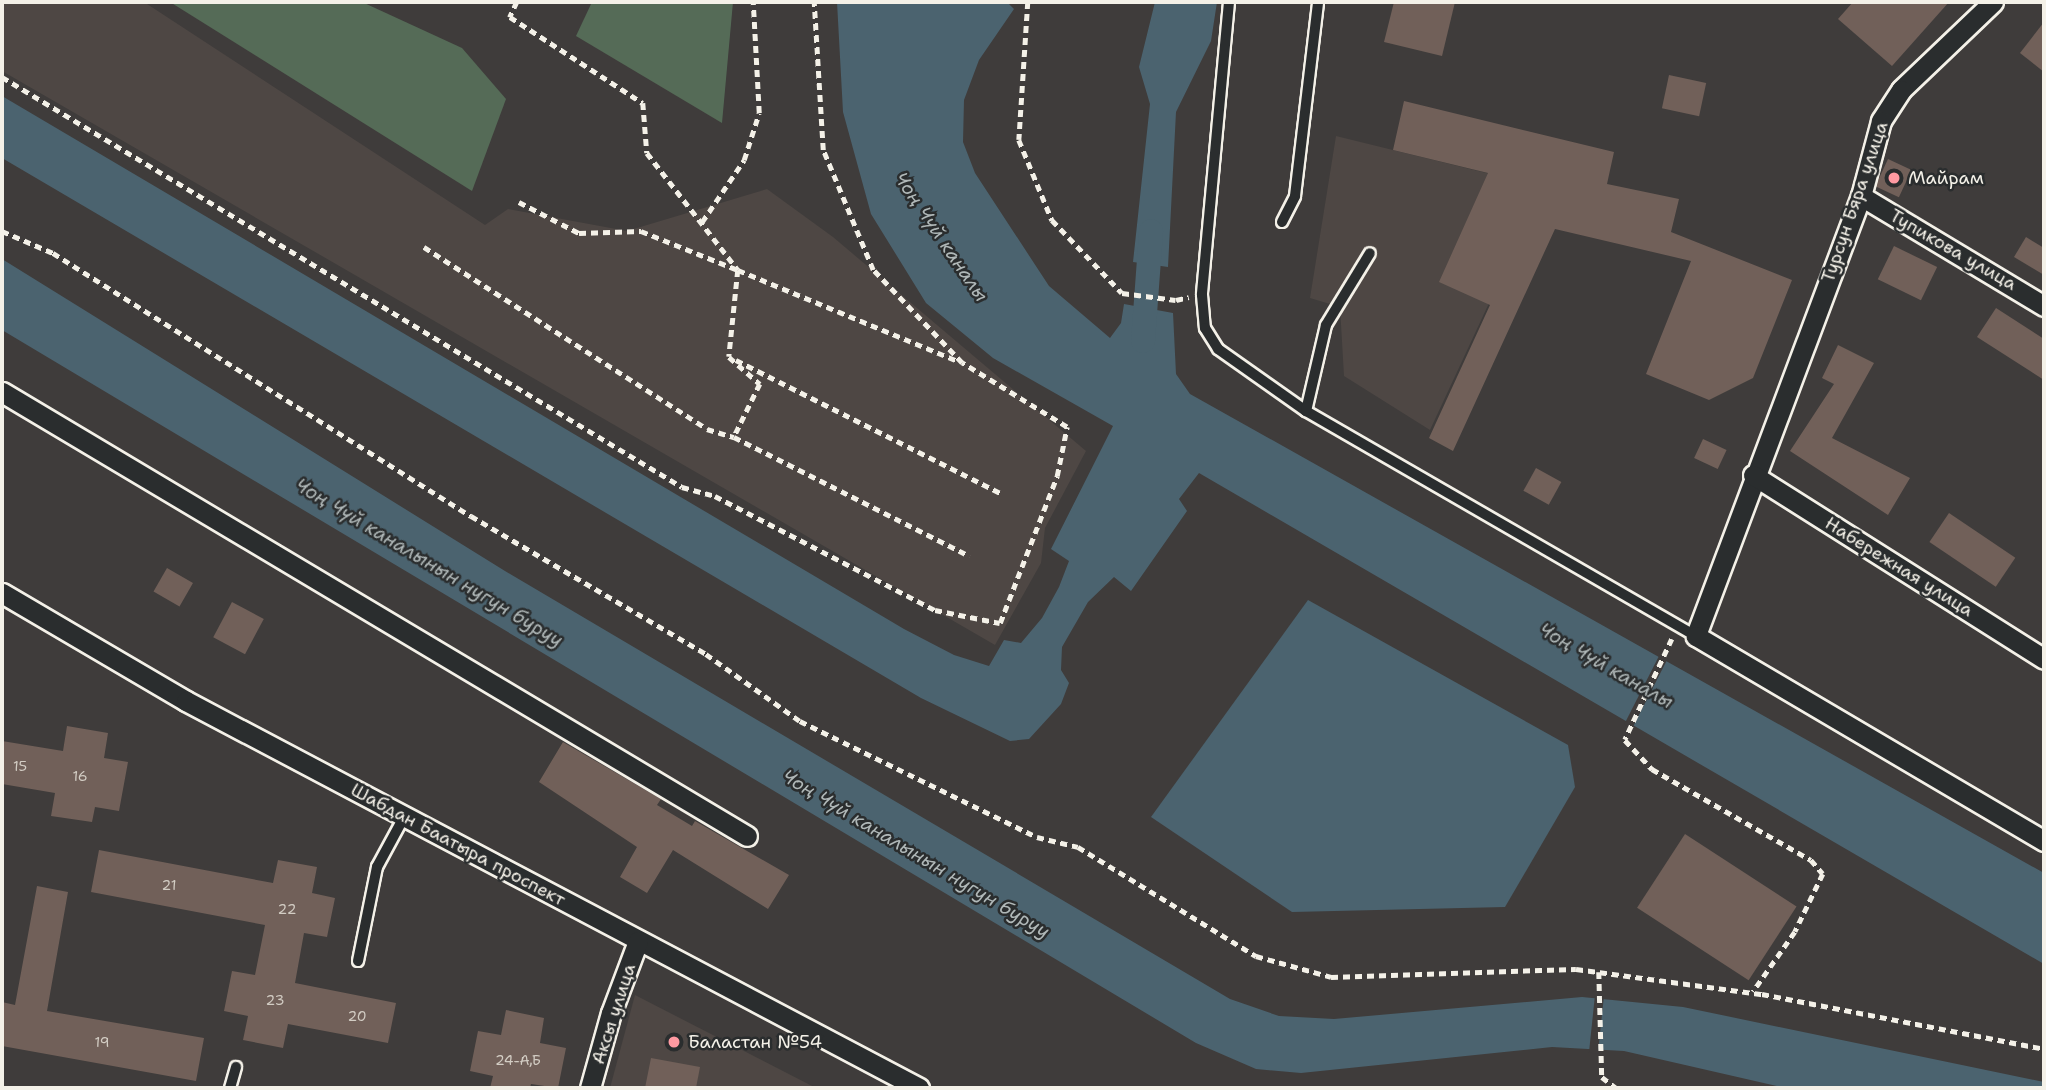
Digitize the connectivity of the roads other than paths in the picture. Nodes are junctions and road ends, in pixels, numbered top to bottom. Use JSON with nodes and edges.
{"nodes":[{"id":1,"x":1229,"y":2,"type":"edge"},
{"id":2,"x":1318,"y":2,"type":"edge"},
{"id":3,"x":1993,"y":2,"type":"edge"},
{"id":4,"x":1861,"y":196,"type":"junction"},
{"id":5,"x":1282,"y":222,"type":"dead end"},
{"id":6,"x":1370,"y":253,"type":"dead end"},
{"id":7,"x":2044,"y":306,"type":"edge"},
{"id":8,"x":2,"y":392,"type":"edge"},
{"id":9,"x":1306,"y":411,"type":"junction"},
{"id":10,"x":1753,"y":475,"type":"junction"},
{"id":11,"x":2,"y":593,"type":"edge"},
{"id":12,"x":1687,"y":631,"type":"junction"},
{"id":13,"x":2044,"y":659,"type":"edge"},
{"id":14,"x":404,"y":817,"type":"junction"},
{"id":15,"x":747,"y":836,"type":"dead end"},
{"id":16,"x":2044,"y":841,"type":"edge"},
{"id":17,"x":638,"y":941,"type":"junction"},
{"id":18,"x":358,"y":961,"type":"dead end"},
{"id":19,"x":236,"y":1067,"type":"dead end"},
{"id":20,"x":230,"y":1088,"type":"edge"},
{"id":21,"x":590,"y":1088,"type":"edge"},
{"id":22,"x":919,"y":1088,"type":"edge"}],
"edges":[{"from":1,"to":9,"type":"lane"},
{"from":2,"to":5,"type":"lane"},
{"from":3,"to":4,"type":"street","name":"Турсун Бяра улица"},
{"from":4,"to":7,"type":"street","name":"Тупикова улица"},
{"from":4,"to":10,"type":"street","name":"Турсун Бяра улица"},
{"from":6,"to":9,"type":"lane"},
{"from":8,"to":15,"type":"street"},
{"from":9,"to":12,"type":"lane"},
{"from":10,"to":12,"type":"street","name":"Турсун Бяра улица"},
{"from":10,"to":13,"type":"street","name":"Набережная улица"},
{"from":11,"to":14,"type":"street","name":"Шабдан Баатыра проспект"},
{"from":12,"to":16,"type":"street"},
{"from":14,"to":17,"type":"street","name":"Шабдан Баатыра проспект"},
{"from":14,"to":18,"type":"lane"},
{"from":17,"to":21,"type":"street","name":"Аксы улица"},
{"from":17,"to":22,"type":"street","name":"Шабдан Баатыра проспект"},
{"from":19,"to":20,"type":"lane"}]}
